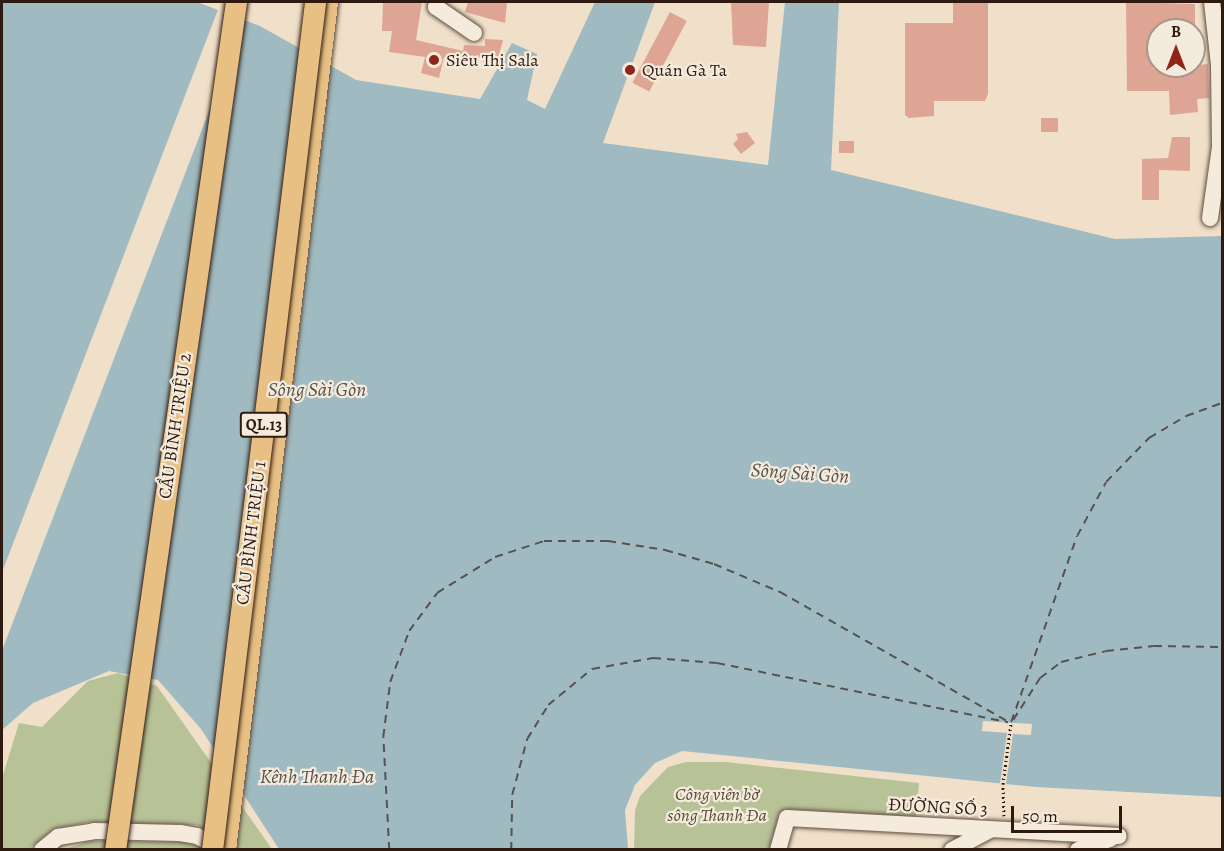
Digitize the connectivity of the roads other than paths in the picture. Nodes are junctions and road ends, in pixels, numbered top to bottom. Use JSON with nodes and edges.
{"nodes":[{"id":1,"x":236,"y":2,"type":"edge"},
{"id":2,"x":315,"y":2,"type":"edge"},
{"id":3,"x":327,"y":2,"type":"edge"},
{"id":4,"x":437,"y":2,"type":"edge"},
{"id":5,"x":1212,"y":2,"type":"edge"},
{"id":6,"x":474,"y":33,"type":"dead end"},
{"id":7,"x":1221,"y":65,"type":"edge"},
{"id":8,"x":1221,"y":147,"type":"edge"},
{"id":9,"x":1210,"y":218,"type":"dead end"},
{"id":10,"x":997,"y":830,"type":"junction"},
{"id":11,"x":1121,"y":843,"type":"edge"},
{"id":12,"x":42,"y":849,"type":"edge"},
{"id":13,"x":115,"y":849,"type":"edge"},
{"id":14,"x":212,"y":849,"type":"edge"},
{"id":15,"x":224,"y":849,"type":"edge"},
{"id":16,"x":778,"y":849,"type":"edge"},
{"id":17,"x":952,"y":849,"type":"edge"},
{"id":18,"x":1078,"y":849,"type":"edge"}],
"edges":[{"from":1,"to":13,"type":"main road","name":"CẦU BÌNH TRIỆU 2","bridge":true},
{"from":2,"to":14,"type":"main road","name":"CẦU BÌNH TRIỆU 1","number":"QL.13","bridge":true},
{"from":3,"to":15,"type":"main road","name":"CẦU BÌNH TRIỆU 1","number":"QL.13"},
{"from":4,"to":6,"type":"street"},
{"from":5,"to":7,"type":"street"},
{"from":7,"to":8,"type":"street"},
{"from":8,"to":9,"type":"street"},
{"from":10,"to":11,"type":"street","name":"ĐƯỜNG SỐ 3"},
{"from":10,"to":16,"type":"street","name":"ĐƯỜNG SỐ 3"},
{"from":10,"to":17,"type":"street"},
{"from":11,"to":18,"type":"street"},
{"from":12,"to":15,"type":"street"}]}
